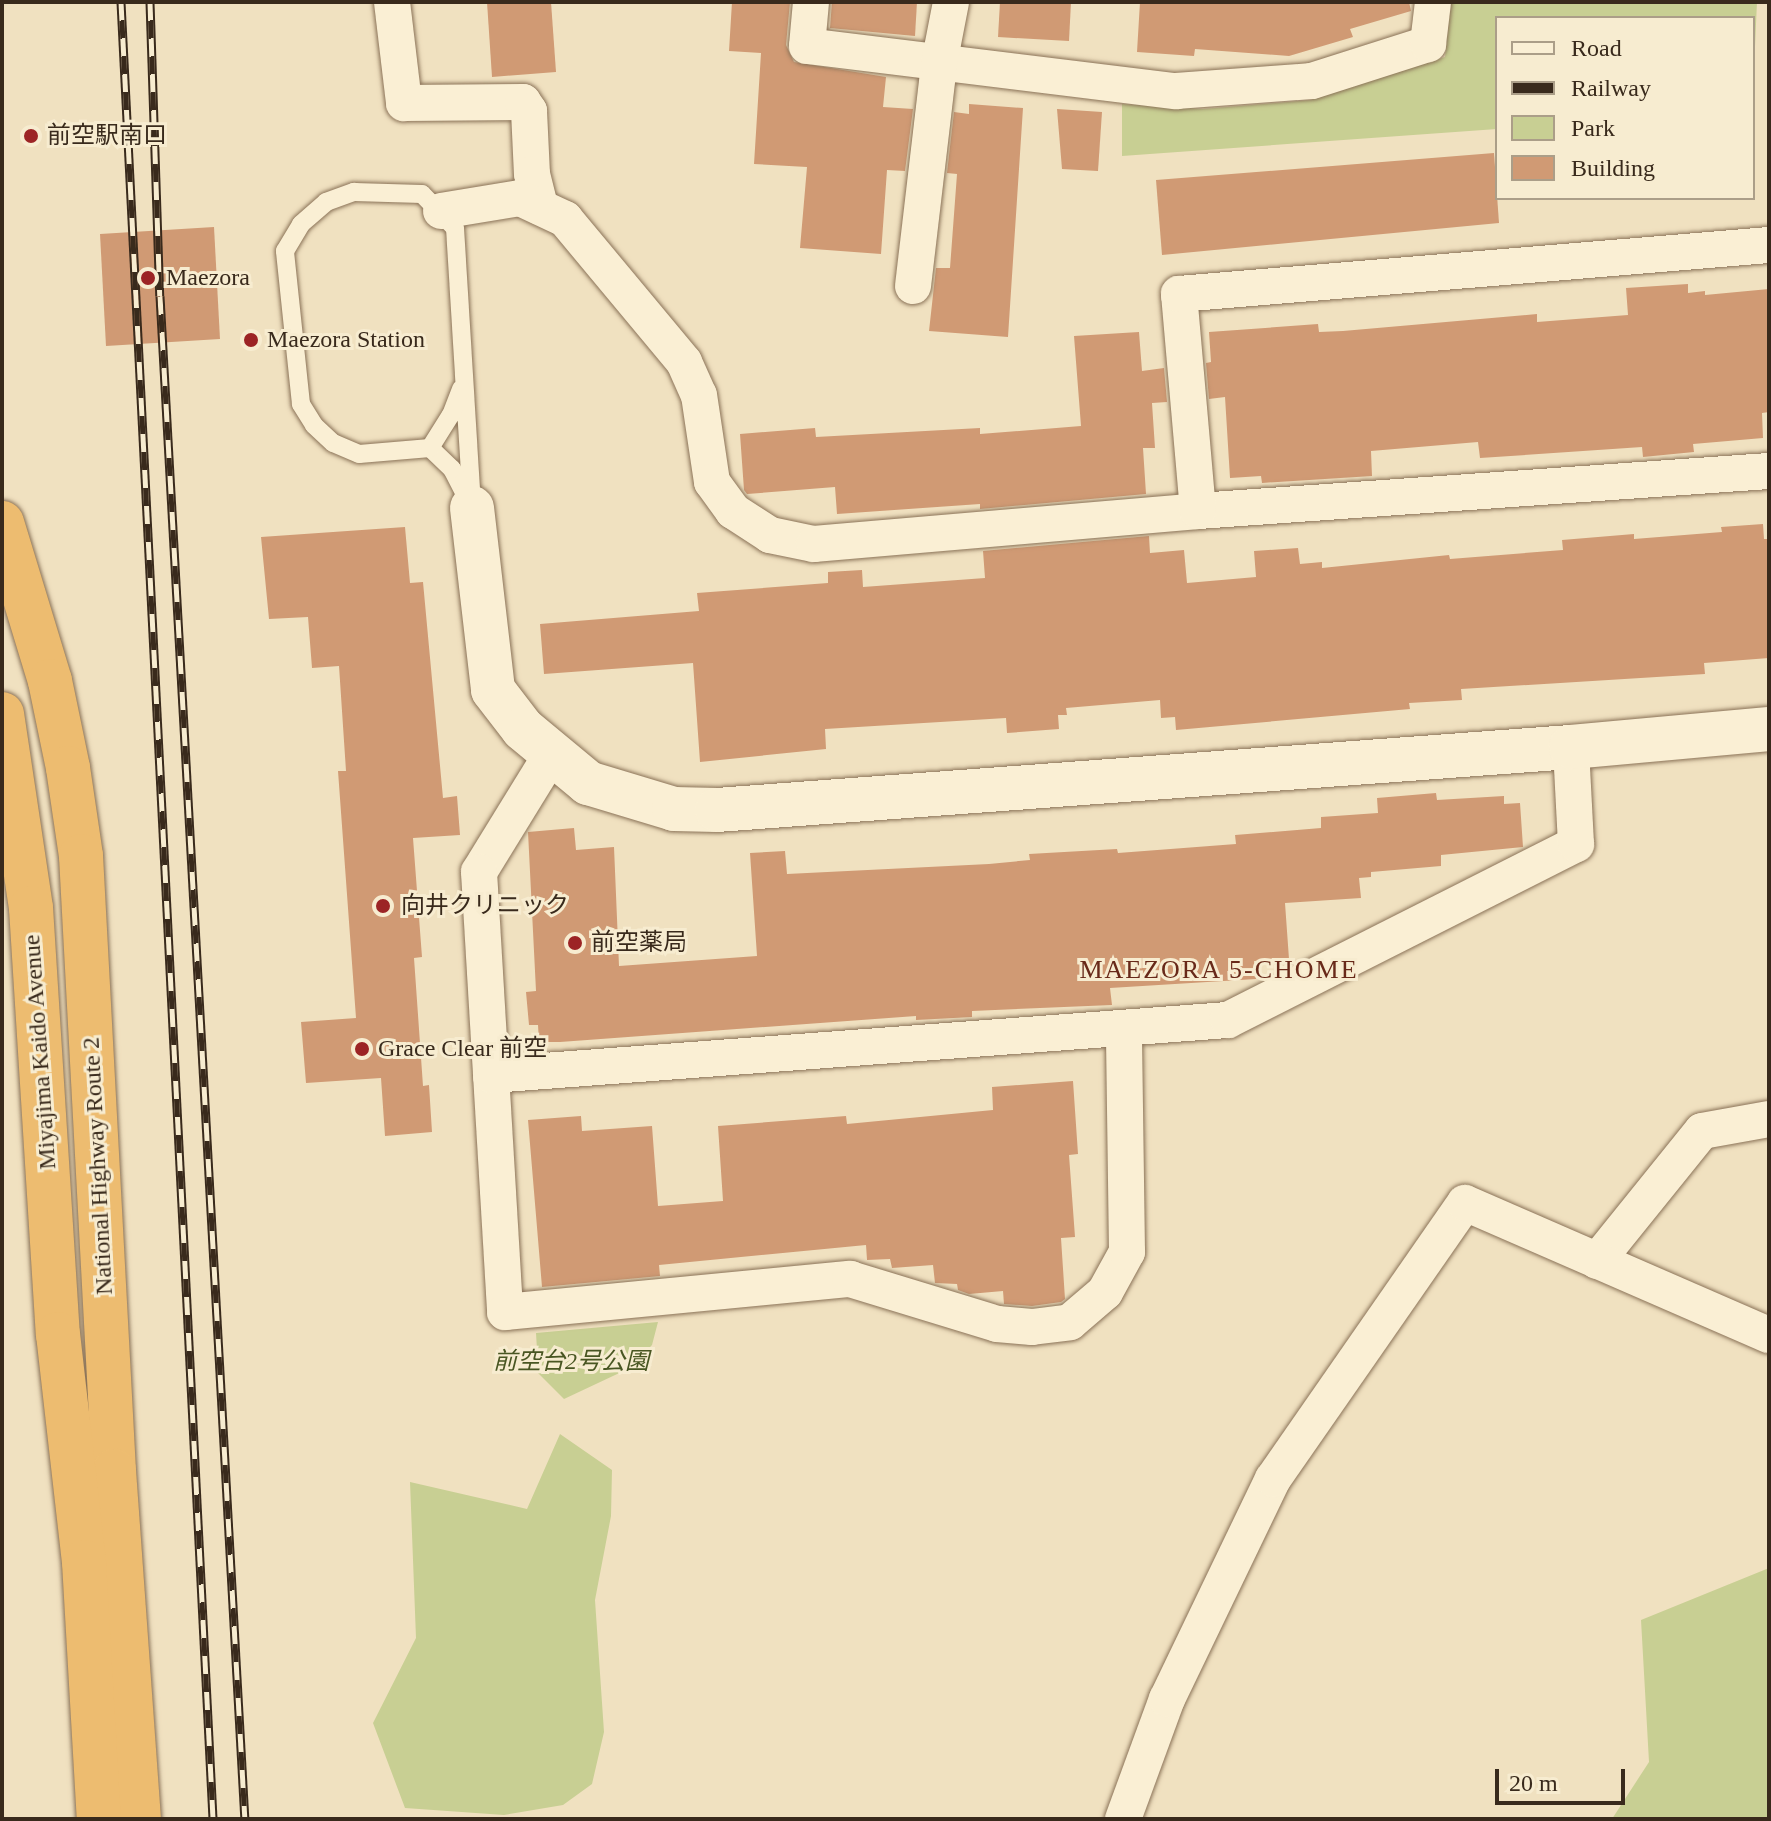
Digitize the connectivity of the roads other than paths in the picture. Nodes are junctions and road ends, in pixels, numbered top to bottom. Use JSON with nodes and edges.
{"nodes":[{"id":1,"x":392,"y":2,"type":"edge"},
{"id":2,"x":811,"y":2,"type":"edge"},
{"id":3,"x":951,"y":2,"type":"edge"},
{"id":4,"x":1433,"y":2,"type":"edge"},
{"id":5,"x":939,"y":64,"type":"junction"},
{"id":6,"x":540,"y":207,"type":"junction"},
{"id":7,"x":441,"y":211,"type":"junction"},
{"id":8,"x":1769,"y":245,"type":"edge"},
{"id":9,"x":913,"y":286,"type":"dead end"},
{"id":10,"x":464,"y":383,"type":"junction"},
{"id":11,"x":430,"y":448,"type":"junction"},
{"id":12,"x":1769,"y":471,"type":"edge"},
{"id":13,"x":472,"y":508,"type":"junction"},
{"id":14,"x":1198,"y":511,"type":"junction"},
{"id":15,"x":2,"y":523,"type":"edge"},
{"id":16,"x":2,"y":714,"type":"edge"},
{"id":17,"x":1769,"y":729,"type":"edge"},
{"id":18,"x":1571,"y":747,"type":"junction"},
{"id":19,"x":551,"y":755,"type":"junction"},
{"id":20,"x":1124,"y":1028,"type":"junction"},
{"id":21,"x":491,"y":1075,"type":"junction"},
{"id":22,"x":1769,"y":1119,"type":"edge"},
{"id":23,"x":1597,"y":1261,"type":"junction"},
{"id":24,"x":1769,"y":1335,"type":"edge"},
{"id":25,"x":99,"y":1819,"type":"edge"},
{"id":26,"x":139,"y":1819,"type":"edge"},
{"id":27,"x":1123,"y":1819,"type":"edge"}],
"edges":[{"from":1,"to":6,"type":"street"},
{"from":2,"to":5,"type":"street"},
{"from":3,"to":5,"type":"street"},
{"from":4,"to":5,"type":"street"},
{"from":5,"to":9,"type":"street"},
{"from":6,"to":7,"type":"street"},
{"from":6,"to":14,"type":"street"},
{"from":7,"to":10,"type":"lane"},
{"from":7,"to":11,"type":"lane"},
{"from":8,"to":14,"type":"street"},
{"from":10,"to":11,"type":"lane"},
{"from":10,"to":13,"type":"lane"},
{"from":11,"to":13,"type":"lane"},
{"from":12,"to":14,"type":"street"},
{"from":13,"to":19,"type":"street"},
{"from":15,"to":26,"type":"highway","name":"National Highway Route 2"},
{"from":16,"to":25,"type":"highway","name":"Miyajima Kaido Avenue"},
{"from":17,"to":18,"type":"street"},
{"from":18,"to":19,"type":"street"},
{"from":18,"to":20,"type":"street"},
{"from":19,"to":21,"type":"street"},
{"from":20,"to":21,"type":"street"},
{"from":20,"to":21,"type":"street"},
{"from":22,"to":23,"type":"street"},
{"from":23,"to":24,"type":"street"},
{"from":23,"to":27,"type":"street"}]}
